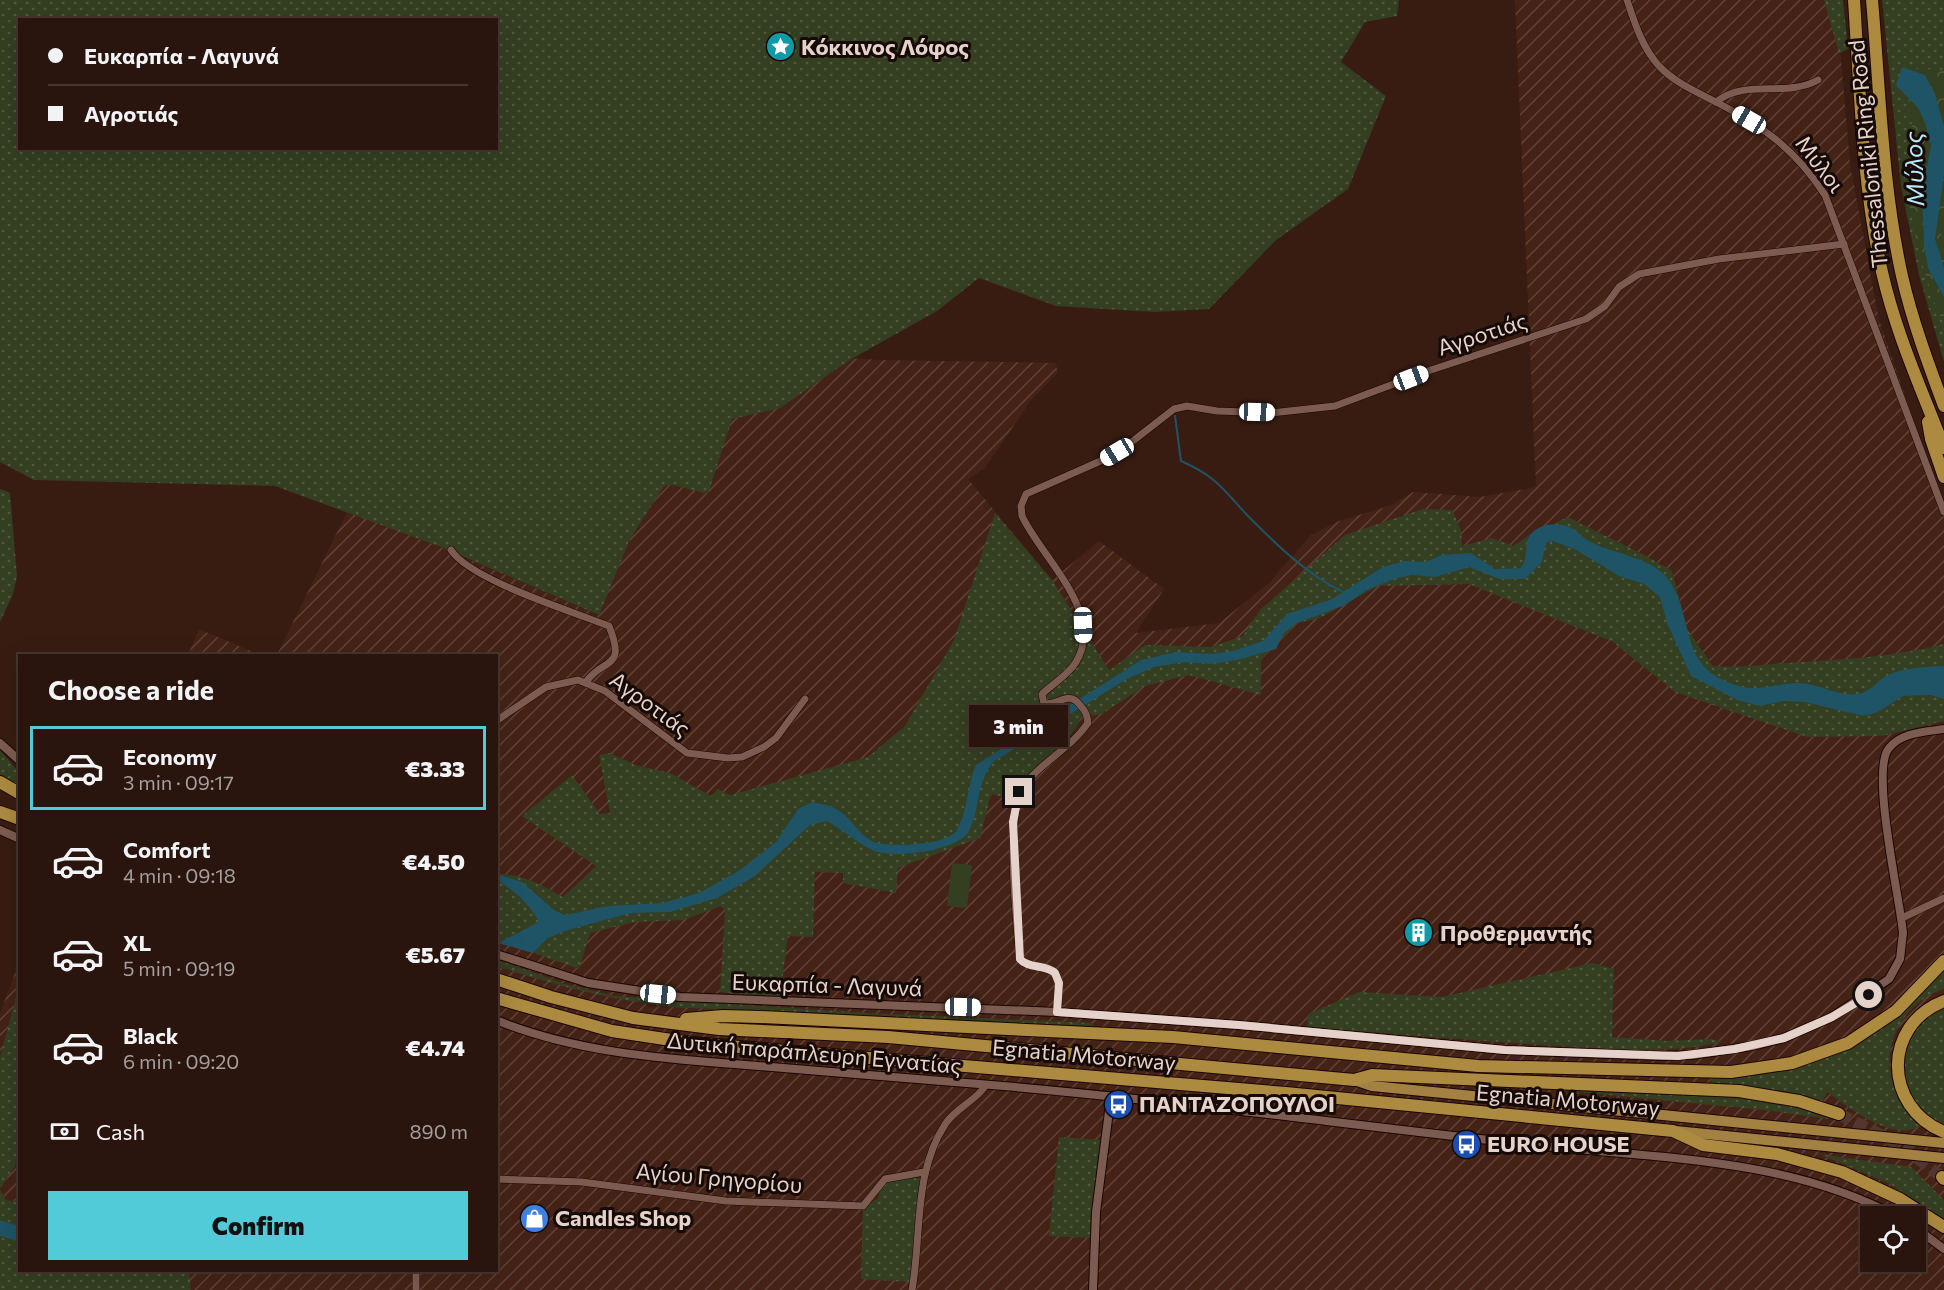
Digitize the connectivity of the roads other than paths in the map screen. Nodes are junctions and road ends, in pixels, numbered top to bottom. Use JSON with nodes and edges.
{"nodes":[{"id":1,"x":1627,"y":0,"type":"edge"},
{"id":2,"x":1854,"y":0,"type":"edge"},
{"id":3,"x":1872,"y":0,"type":"edge"},
{"id":4,"x":1818,"y":80,"type":"dead end"},
{"id":5,"x":1716,"y":102,"type":"junction"},
{"id":6,"x":1844,"y":244,"type":"junction"},
{"id":7,"x":1926,"y":406,"type":"junction"},
{"id":8,"x":1944,"y":406,"type":"edge"},
{"id":9,"x":1944,"y":448,"type":"edge"},
{"id":10,"x":1944,"y":477,"type":"edge"},
{"id":11,"x":1944,"y":512,"type":"edge"},
{"id":12,"x":451,"y":550,"type":"dead end"},
{"id":13,"x":586,"y":682,"type":"junction"},
{"id":14,"x":805,"y":699,"type":"dead end"},
{"id":15,"x":498,"y":720,"type":"edge"},
{"id":16,"x":1944,"y":729,"type":"edge"},
{"id":17,"x":0,"y":743,"type":"edge"},
{"id":18,"x":18,"y":759,"type":"edge"},
{"id":19,"x":0,"y":784,"type":"edge"},
{"id":20,"x":18,"y":793,"type":"edge"},
{"id":21,"x":0,"y":812,"type":"edge"},
{"id":22,"x":18,"y":818,"type":"edge"},
{"id":23,"x":0,"y":830,"type":"edge"},
{"id":24,"x":18,"y":838,"type":"edge"},
{"id":25,"x":1944,"y":898,"type":"edge"},
{"id":26,"x":1902,"y":918,"type":"junction"},
{"id":27,"x":498,"y":955,"type":"edge"},
{"id":28,"x":1944,"y":961,"type":"edge"},
{"id":29,"x":498,"y":980,"type":"edge"},
{"id":30,"x":498,"y":999,"type":"edge"},
{"id":31,"x":1944,"y":1001,"type":"edge"},
{"id":32,"x":1057,"y":1012,"type":"junction"},
{"id":33,"x":498,"y":1021,"type":"edge"},
{"id":34,"x":665,"y":1022,"type":"junction"},
{"id":35,"x":1354,"y":1080,"type":"junction"},
{"id":36,"x":986,"y":1085,"type":"junction"},
{"id":37,"x":1111,"y":1096,"type":"junction"},
{"id":38,"x":1839,"y":1114,"type":"tunnel mouth"},
{"id":39,"x":1673,"y":1131,"type":"junction"},
{"id":40,"x":1944,"y":1132,"type":"edge"},
{"id":41,"x":1944,"y":1143,"type":"edge"},
{"id":42,"x":1944,"y":1158,"type":"edge"},
{"id":43,"x":924,"y":1172,"type":"junction"},
{"id":44,"x":498,"y":1179,"type":"edge"},
{"id":45,"x":1874,"y":1206,"type":"edge"},
{"id":46,"x":1944,"y":1227,"type":"edge"},
{"id":47,"x":1926,"y":1236,"type":"edge"},
{"id":48,"x":1944,"y":1249,"type":"edge"},
{"id":49,"x":416,"y":1272,"type":"edge"},
{"id":50,"x":416,"y":1290,"type":"edge"},
{"id":51,"x":912,"y":1290,"type":"edge"},
{"id":52,"x":1093,"y":1290,"type":"edge"}],
"edges":[{"from":1,"to":5,"type":"street","name":"Μύλοι"},
{"from":2,"to":7,"type":"highway"},
{"from":3,"to":8,"type":"highway","name":"Thessaloniki Ring Road"},
{"from":4,"to":5,"type":"street"},
{"from":5,"to":6,"type":"street","name":"Μύλοι"},
{"from":6,"to":11,"type":"street","name":"Μύλοι"},
{"from":6,"to":32,"type":"street","name":"Αγροτιάς"},
{"from":7,"to":9,"type":"highway"},
{"from":7,"to":10,"type":"highway"},
{"from":12,"to":13,"type":"street"},
{"from":13,"to":14,"type":"street","name":"Αγροτιάς"},
{"from":13,"to":15,"type":"street","name":"Αγροτιάς"},
{"from":16,"to":26,"type":"street","name":"Ευκαρπία - Λαγυνά"},
{"from":17,"to":18,"type":"street"},
{"from":19,"to":20,"type":"highway"},
{"from":21,"to":22,"type":"highway"},
{"from":23,"to":24,"type":"street"},
{"from":25,"to":26,"type":"street"},
{"from":26,"to":32,"type":"street","name":"Ευκαρπία - Λαγυνά"},
{"from":27,"to":32,"type":"street","name":"Ευκαρπία - Λαγυνά"},
{"from":28,"to":34,"type":"highway"},
{"from":29,"to":34,"type":"highway","name":"Egnatia Motorway"},
{"from":30,"to":39,"type":"highway","name":"Egnatia Motorway"},
{"from":31,"to":40,"type":"highway"},
{"from":33,"to":36,"type":"street","name":"Δυτική παράπλευρη Εγνατίας"},
{"from":34,"to":35,"type":"highway","name":"Egnatia Motorway"},
{"from":35,"to":38,"type":"highway","name":"Egnatia Motorway"},
{"from":35,"to":41,"type":"highway"},
{"from":36,"to":37,"type":"street","name":"Δυτική παράπλευρη Εγνατίας"},
{"from":36,"to":43,"type":"street"},
{"from":37,"to":45,"type":"street","name":"Δυτική παράπλευρη Εγνατίας"},
{"from":37,"to":52,"type":"street"},
{"from":39,"to":42,"type":"highway"},
{"from":39,"to":46,"type":"highway","name":"Egnatia Motorway"},
{"from":43,"to":44,"type":"street","name":"Αγίου Γρηγορίου"},
{"from":43,"to":51,"type":"street"},
{"from":47,"to":48,"type":"street"},
{"from":49,"to":50,"type":"street"}]}
